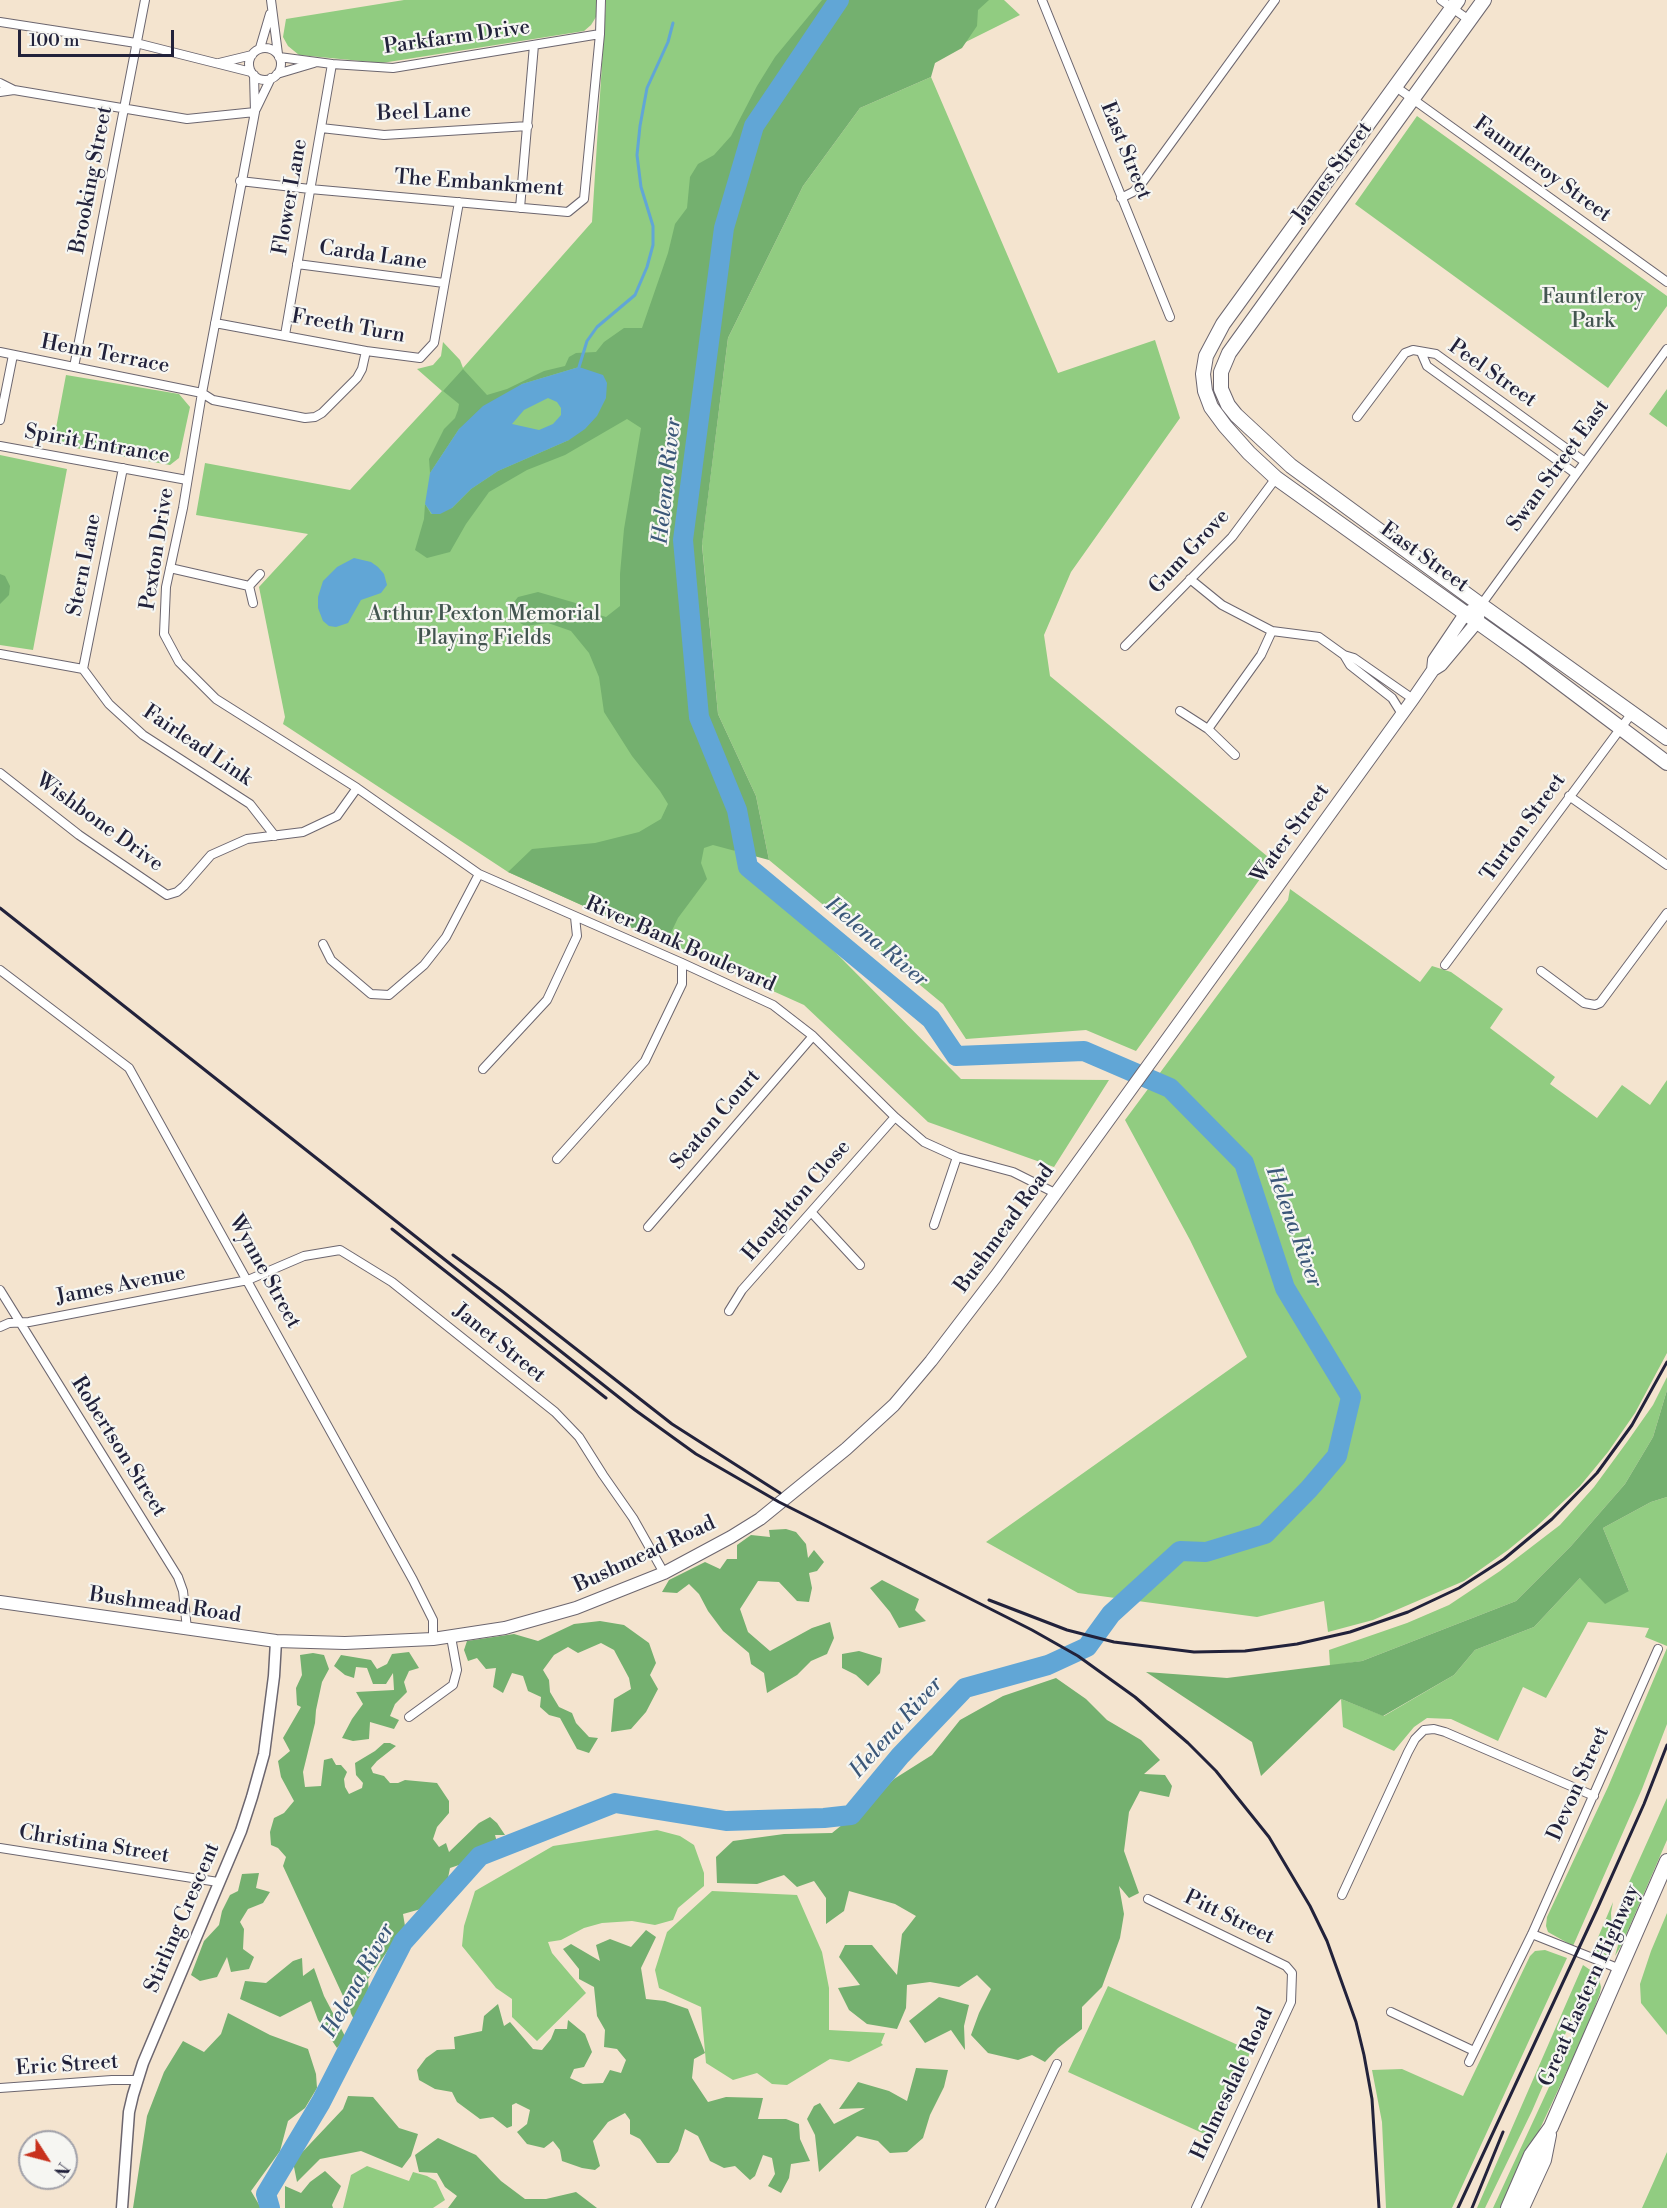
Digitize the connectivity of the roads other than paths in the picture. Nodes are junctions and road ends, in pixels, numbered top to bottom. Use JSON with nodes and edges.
{"nodes":[{"id":1,"x":145,"y":0,"type":"edge"},
{"id":2,"x":601,"y":0,"type":"edge"},
{"id":3,"x":1042,"y":0,"type":"edge"},
{"id":4,"x":1275,"y":0,"type":"edge"},
{"id":5,"x":1484,"y":0,"type":"edge"},
{"id":6,"x":1451,"y":3,"type":"edge"},
{"id":7,"x":271,"y":4,"type":"edge"},
{"id":8,"x":1469,"y":20,"type":"junction"},
{"id":9,"x":0,"y":22,"type":"edge"},
{"id":10,"x":600,"y":34,"type":"junction"},
{"id":11,"x":136,"y":43,"type":"junction"},
{"id":12,"x":534,"y":45,"type":"junction"},
{"id":13,"x":261,"y":48,"type":"junction"},
{"id":14,"x":252,"y":55,"type":"junction"},
{"id":15,"x":278,"y":55,"type":"junction"},
{"id":16,"x":318,"y":62,"type":"junction"},
{"id":17,"x":219,"y":63,"type":"junction"},
{"id":18,"x":332,"y":64,"type":"junction"},
{"id":19,"x":252,"y":74,"type":"junction"},
{"id":20,"x":274,"y":76,"type":"junction"},
{"id":21,"x":0,"y":83,"type":"edge"},
{"id":22,"x":1396,"y":87,"type":"junction"},
{"id":23,"x":14,"y":90,"type":"junction"},
{"id":24,"x":0,"y":92,"type":"edge"},
{"id":25,"x":1412,"y":99,"type":"junction"},
{"id":26,"x":124,"y":108,"type":"junction"},
{"id":27,"x":255,"y":112,"type":"junction"},
{"id":28,"x":528,"y":126,"type":"junction"},
{"id":29,"x":321,"y":128,"type":"junction"},
{"id":30,"x":240,"y":181,"type":"junction"},
{"id":31,"x":310,"y":189,"type":"junction"},
{"id":32,"x":1121,"y":198,"type":"junction"},
{"id":33,"x":459,"y":202,"type":"junction"},
{"id":34,"x":520,"y":208,"type":"junction"},
{"id":35,"x":297,"y":264,"type":"junction"},
{"id":36,"x":1667,"y":282,"type":"edge"},
{"id":37,"x":444,"y":284,"type":"junction"},
{"id":38,"x":1170,"y":317,"type":"dead end"},
{"id":39,"x":215,"y":323,"type":"junction"},
{"id":40,"x":285,"y":335,"type":"junction"},
{"id":41,"x":1667,"y":349,"type":"edge"},
{"id":42,"x":366,"y":351,"type":"junction"},
{"id":43,"x":0,"y":352,"type":"edge"},
{"id":44,"x":1421,"y":352,"type":"junction"},
{"id":45,"x":13,"y":355,"type":"junction"},
{"id":46,"x":1206,"y":356,"type":"joint"},
{"id":47,"x":74,"y":367,"type":"junction"},
{"id":48,"x":1221,"y":372,"type":"joint"},
{"id":49,"x":202,"y":393,"type":"junction"},
{"id":50,"x":1357,"y":417,"type":"dead end"},
{"id":51,"x":0,"y":420,"type":"edge"},
{"id":52,"x":0,"y":446,"type":"edge"},
{"id":53,"x":1585,"y":462,"type":"junction"},
{"id":54,"x":123,"y":468,"type":"junction"},
{"id":55,"x":1576,"y":474,"type":"junction"},
{"id":56,"x":1276,"y":478,"type":"junction"},
{"id":57,"x":188,"y":480,"type":"junction"},
{"id":58,"x":170,"y":568,"type":"junction"},
{"id":59,"x":260,"y":574,"type":"dead end"},
{"id":60,"x":1190,"y":579,"type":"junction"},
{"id":61,"x":249,"y":586,"type":"junction"},
{"id":62,"x":252,"y":603,"type":"dead end"},
{"id":63,"x":1480,"y":605,"type":"junction"},
{"id":64,"x":1465,"y":614,"type":"junction"},
{"id":65,"x":1477,"y":622,"type":"junction"},
{"id":66,"x":1272,"y":631,"type":"junction"},
{"id":67,"x":1125,"y":646,"type":"dead end"},
{"id":68,"x":0,"y":654,"type":"edge"},
{"id":69,"x":1344,"y":655,"type":"junction"},
{"id":70,"x":83,"y":669,"type":"junction"},
{"id":71,"x":1432,"y":670,"type":"junction"},
{"id":72,"x":1413,"y":699,"type":"junction"},
{"id":73,"x":1180,"y":711,"type":"dead end"},
{"id":74,"x":1632,"y":713,"type":"junction"},
{"id":75,"x":1402,"y":714,"type":"junction"},
{"id":76,"x":1208,"y":729,"type":"junction"},
{"id":77,"x":1620,"y":729,"type":"junction"},
{"id":78,"x":1667,"y":738,"type":"edge"},
{"id":79,"x":1235,"y":755,"type":"dead end"},
{"id":80,"x":1667,"y":763,"type":"edge"},
{"id":81,"x":0,"y":773,"type":"edge"},
{"id":82,"x":357,"y":788,"type":"junction"},
{"id":83,"x":1569,"y":796,"type":"junction"},
{"id":84,"x":275,"y":836,"type":"junction"},
{"id":85,"x":1667,"y":865,"type":"edge"},
{"id":86,"x":479,"y":874,"type":"junction"},
{"id":87,"x":1667,"y":913,"type":"edge"},
{"id":88,"x":575,"y":917,"type":"junction"},
{"id":89,"x":323,"y":944,"type":"dead end"},
{"id":90,"x":682,"y":963,"type":"junction"},
{"id":91,"x":1445,"y":965,"type":"dead end"},
{"id":92,"x":0,"y":970,"type":"edge"},
{"id":93,"x":1541,"y":971,"type":"dead end"},
{"id":94,"x":1180,"y":1020,"type":"joint"},
{"id":95,"x":813,"y":1036,"type":"junction"},
{"id":96,"x":483,"y":1069,"type":"dead end"},
{"id":97,"x":895,"y":1117,"type":"junction"},
{"id":98,"x":957,"y":1157,"type":"junction"},
{"id":99,"x":557,"y":1159,"type":"dead end"},
{"id":100,"x":1055,"y":1193,"type":"junction"},
{"id":101,"x":812,"y":1213,"type":"junction"},
{"id":102,"x":934,"y":1225,"type":"dead end"},
{"id":103,"x":648,"y":1227,"type":"dead end"},
{"id":104,"x":860,"y":1265,"type":"dead end"},
{"id":105,"x":248,"y":1280,"type":"junction"},
{"id":106,"x":0,"y":1290,"type":"edge"},
{"id":107,"x":729,"y":1311,"type":"dead end"},
{"id":108,"x":20,"y":1322,"type":"junction"},
{"id":109,"x":0,"y":1327,"type":"edge"},
{"id":110,"x":664,"y":1573,"type":"junction"},
{"id":111,"x":0,"y":1602,"type":"edge"},
{"id":112,"x":187,"y":1629,"type":"junction"},
{"id":113,"x":451,"y":1637,"type":"junction"},
{"id":114,"x":433,"y":1639,"type":"junction"},
{"id":115,"x":276,"y":1641,"type":"junction"},
{"id":116,"x":1658,"y":1649,"type":"dead end"},
{"id":117,"x":409,"y":1717,"type":"dead end"},
{"id":118,"x":1594,"y":1796,"type":"junction"},
{"id":119,"x":0,"y":1848,"type":"edge"},
{"id":120,"x":1667,"y":1861,"type":"edge"},
{"id":121,"x":218,"y":1882,"type":"junction"},
{"id":122,"x":1342,"y":1895,"type":"dead end"},
{"id":123,"x":1148,"y":1899,"type":"dead end"},
{"id":124,"x":1532,"y":1934,"type":"junction"},
{"id":125,"x":1620,"y":1969,"type":"junction"},
{"id":126,"x":1292,"y":1973,"type":"joint"},
{"id":127,"x":1391,"y":2012,"type":"dead end"},
{"id":128,"x":1474,"y":2051,"type":"junction"},
{"id":129,"x":1469,"y":2062,"type":"dead end"},
{"id":130,"x":1057,"y":2064,"type":"dead end"},
{"id":131,"x":137,"y":2080,"type":"junction"},
{"id":132,"x":0,"y":2088,"type":"edge"},
{"id":133,"x":1551,"y":2127,"type":"junction"},
{"id":134,"x":122,"y":2208,"type":"edge"},
{"id":135,"x":990,"y":2208,"type":"edge"},
{"id":136,"x":1196,"y":2208,"type":"edge"},
{"id":137,"x":1508,"y":2208,"type":"edge"},
{"id":138,"x":1522,"y":2208,"type":"edge"}],
"edges":[{"from":1,"to":11,"type":"street","name":"Brooking Street"},
{"from":2,"to":10,"type":"street","name":"The Embankment"},
{"from":3,"to":32,"type":"street","name":"East Street"},
{"from":4,"to":32,"type":"street"},
{"from":5,"to":8,"type":"highway","name":"James Street"},
{"from":6,"to":8,"type":"street"},
{"from":6,"to":22,"type":"highway","name":"James Street"},
{"from":7,"to":13,"type":"street"},
{"from":7,"to":15,"type":"street"},
{"from":8,"to":25,"type":"highway","name":"James Street"},
{"from":9,"to":11,"type":"street","name":"Parkfarm Drive"},
{"from":10,"to":12,"type":"street","name":"Parkfarm Drive"},
{"from":10,"to":34,"type":"street","name":"The Embankment"},
{"from":11,"to":17,"type":"street","name":"Parkfarm Drive"},
{"from":11,"to":26,"type":"street","name":"Brooking Street"},
{"from":12,"to":18,"type":"street","name":"Parkfarm Drive"},
{"from":12,"to":28,"type":"street"},
{"from":13,"to":14,"type":"street","name":"Parkfarm Drive"},
{"from":13,"to":15,"type":"street","name":"Parkfarm Drive"},
{"from":14,"to":17,"type":"street","name":"Parkfarm Drive"},
{"from":14,"to":19,"type":"street"},
{"from":15,"to":16,"type":"street","name":"Parkfarm Drive"},
{"from":15,"to":20,"type":"street"},
{"from":16,"to":18,"type":"street","name":"Parkfarm Drive"},
{"from":16,"to":20,"type":"street","name":"Parkfarm Drive"},
{"from":17,"to":19,"type":"street","name":"Parkfarm Drive"},
{"from":18,"to":29,"type":"street","name":"Flower Lane"},
{"from":19,"to":20,"type":"street","name":"Parkfarm Drive"},
{"from":19,"to":27,"type":"street","name":"Pexton Drive"},
{"from":20,"to":27,"type":"street","name":"Pexton Drive"},
{"from":21,"to":23,"type":"street"},
{"from":22,"to":25,"type":"street","name":"Fauntleroy Street"},
{"from":22,"to":46,"type":"highway","name":"James Street"},
{"from":23,"to":24,"type":"street"},
{"from":23,"to":26,"type":"street"},
{"from":25,"to":36,"type":"street","name":"Fauntleroy Street"},
{"from":25,"to":48,"type":"highway","name":"James Street"},
{"from":26,"to":27,"type":"street"},
{"from":26,"to":47,"type":"street","name":"Brooking Street"},
{"from":27,"to":30,"type":"street","name":"Pexton Drive"},
{"from":28,"to":29,"type":"street","name":"Beel Lane"},
{"from":28,"to":34,"type":"street"},
{"from":29,"to":31,"type":"street","name":"Flower Lane"},
{"from":30,"to":31,"type":"street","name":"The Embankment"},
{"from":30,"to":39,"type":"street","name":"Pexton Drive"},
{"from":31,"to":33,"type":"street","name":"The Embankment"},
{"from":31,"to":35,"type":"street","name":"Flower Lane"},
{"from":32,"to":38,"type":"street","name":"East Street"},
{"from":33,"to":34,"type":"street","name":"The Embankment"},
{"from":33,"to":37,"type":"street","name":"Freeth Turn"},
{"from":35,"to":37,"type":"street","name":"Carda Lane"},
{"from":35,"to":40,"type":"street","name":"Flower Lane"},
{"from":37,"to":42,"type":"street","name":"Freeth Turn"},
{"from":39,"to":40,"type":"street","name":"Freeth Turn"},
{"from":39,"to":49,"type":"street","name":"Pexton Drive"},
{"from":40,"to":42,"type":"street","name":"Freeth Turn"},
{"from":41,"to":53,"type":"street","name":"Swan Street East"},
{"from":42,"to":49,"type":"street","name":"Henn Terrace"},
{"from":43,"to":45,"type":"street","name":"Henn Terrace"},
{"from":44,"to":50,"type":"street"},
{"from":44,"to":53,"type":"street","name":"Peel Street"},
{"from":44,"to":55,"type":"street","name":"Peel Street"},
{"from":45,"to":47,"type":"street","name":"Henn Terrace"},
{"from":45,"to":51,"type":"street"},
{"from":46,"to":56,"type":"highway","name":"East Street"},
{"from":47,"to":49,"type":"street","name":"Henn Terrace"},
{"from":48,"to":63,"type":"highway","name":"East Street"},
{"from":49,"to":57,"type":"street","name":"Pexton Drive"},
{"from":52,"to":54,"type":"street","name":"Spirit Entrance"},
{"from":53,"to":55,"type":"street","name":"Swan Street East"},
{"from":54,"to":57,"type":"street","name":"Spirit Entrance"},
{"from":54,"to":70,"type":"street","name":"Stern Lane"},
{"from":55,"to":63,"type":"street","name":"Swan Street East"},
{"from":56,"to":60,"type":"street","name":"Gum Grove"},
{"from":56,"to":64,"type":"highway","name":"East Street"},
{"from":57,"to":58,"type":"street","name":"Pexton Drive"},
{"from":58,"to":61,"type":"street"},
{"from":58,"to":82,"type":"street","name":"Pexton Drive"},
{"from":59,"to":61,"type":"street"},
{"from":60,"to":66,"type":"street"},
{"from":60,"to":67,"type":"street","name":"Gum Grove"},
{"from":61,"to":62,"type":"street"},
{"from":63,"to":64,"type":"main road","name":"Water Street"},
{"from":63,"to":65,"type":"main road","name":"Water Street"},
{"from":63,"to":74,"type":"highway","name":"East Street"},
{"from":64,"to":65,"type":"highway","name":"East Street"},
{"from":64,"to":71,"type":"main road","name":"Water Street"},
{"from":65,"to":71,"type":"main road","name":"Water Street"},
{"from":65,"to":77,"type":"highway","name":"East Street"},
{"from":66,"to":69,"type":"street"},
{"from":66,"to":76,"type":"street"},
{"from":68,"to":70,"type":"street"},
{"from":69,"to":72,"type":"street"},
{"from":69,"to":75,"type":"street"},
{"from":70,"to":84,"type":"street","name":"Fairlead Link"},
{"from":71,"to":72,"type":"main road","name":"Water Street"},
{"from":72,"to":75,"type":"main road","name":"Water Street"},
{"from":73,"to":76,"type":"street"},
{"from":74,"to":77,"type":"street","name":"Turton Street"},
{"from":74,"to":78,"type":"highway","name":"East Street"},
{"from":75,"to":94,"type":"main road","name":"Water Street"},
{"from":76,"to":79,"type":"street"},
{"from":77,"to":80,"type":"highway","name":"East Street"},
{"from":77,"to":83,"type":"street","name":"Turton Street"},
{"from":81,"to":84,"type":"street","name":"Wishbone Drive"},
{"from":82,"to":84,"type":"street","name":"Wishbone Drive"},
{"from":82,"to":86,"type":"street","name":"Pexton Drive"},
{"from":83,"to":85,"type":"street"},
{"from":83,"to":91,"type":"street","name":"Turton Street"},
{"from":86,"to":88,"type":"street","name":"River Bank Boulevard"},
{"from":86,"to":89,"type":"street"},
{"from":87,"to":93,"type":"street"},
{"from":88,"to":90,"type":"street","name":"River Bank Boulevard"},
{"from":88,"to":96,"type":"street"},
{"from":90,"to":95,"type":"street","name":"River Bank Boulevard"},
{"from":90,"to":99,"type":"street"},
{"from":92,"to":105,"type":"street","name":"Wynne Street"},
{"from":94,"to":100,"type":"main road","name":"Bushmead Road"},
{"from":95,"to":97,"type":"street","name":"River Bank Boulevard"},
{"from":95,"to":103,"type":"street","name":"Seaton Court"},
{"from":97,"to":98,"type":"street","name":"River Bank Boulevard"},
{"from":97,"to":101,"type":"street","name":"Houghton Close"},
{"from":98,"to":100,"type":"street","name":"River Bank Boulevard"},
{"from":98,"to":102,"type":"street"},
{"from":100,"to":110,"type":"main road","name":"Bushmead Road"},
{"from":101,"to":104,"type":"street"},
{"from":101,"to":107,"type":"street","name":"Houghton Close"},
{"from":105,"to":108,"type":"street","name":"James Avenue"},
{"from":105,"to":110,"type":"street","name":"Janet Street"},
{"from":105,"to":114,"type":"street","name":"Wynne Street"},
{"from":106,"to":108,"type":"street","name":"Robertson Street"},
{"from":108,"to":109,"type":"street","name":"James Avenue"},
{"from":108,"to":112,"type":"street","name":"Robertson Street"},
{"from":110,"to":113,"type":"main road","name":"Bushmead Road"},
{"from":111,"to":112,"type":"main road","name":"Bushmead Road"},
{"from":112,"to":115,"type":"main road","name":"Bushmead Road"},
{"from":113,"to":114,"type":"main road","name":"Bushmead Road"},
{"from":113,"to":117,"type":"street"},
{"from":114,"to":115,"type":"main road","name":"Bushmead Road"},
{"from":115,"to":121,"type":"street","name":"Stirling Crescent"},
{"from":116,"to":118,"type":"street","name":"Devon Street"},
{"from":118,"to":122,"type":"street"},
{"from":118,"to":124,"type":"street","name":"Devon Street"},
{"from":119,"to":121,"type":"street","name":"Christina Street"},
{"from":120,"to":125,"type":"highway","name":"Great Eastern Highway"},
{"from":121,"to":131,"type":"street","name":"Stirling Crescent"},
{"from":123,"to":126,"type":"street","name":"Pitt Street"},
{"from":124,"to":125,"type":"street"},
{"from":124,"to":128,"type":"street","name":"Devon Street"},
{"from":125,"to":133,"type":"highway","name":"Great Eastern Highway"},
{"from":126,"to":136,"type":"street","name":"Holmesdale Road"},
{"from":127,"to":128,"type":"street"},
{"from":128,"to":129,"type":"street","name":"Devon Street"},
{"from":130,"to":135,"type":"street"},
{"from":131,"to":132,"type":"street","name":"Eric Street"},
{"from":131,"to":134,"type":"street","name":"Stirling Crescent"},
{"from":133,"to":137,"type":"highway","name":"Great Eastern Highway"},
{"from":133,"to":138,"type":"highway","name":"Great Eastern Highway"}]}
